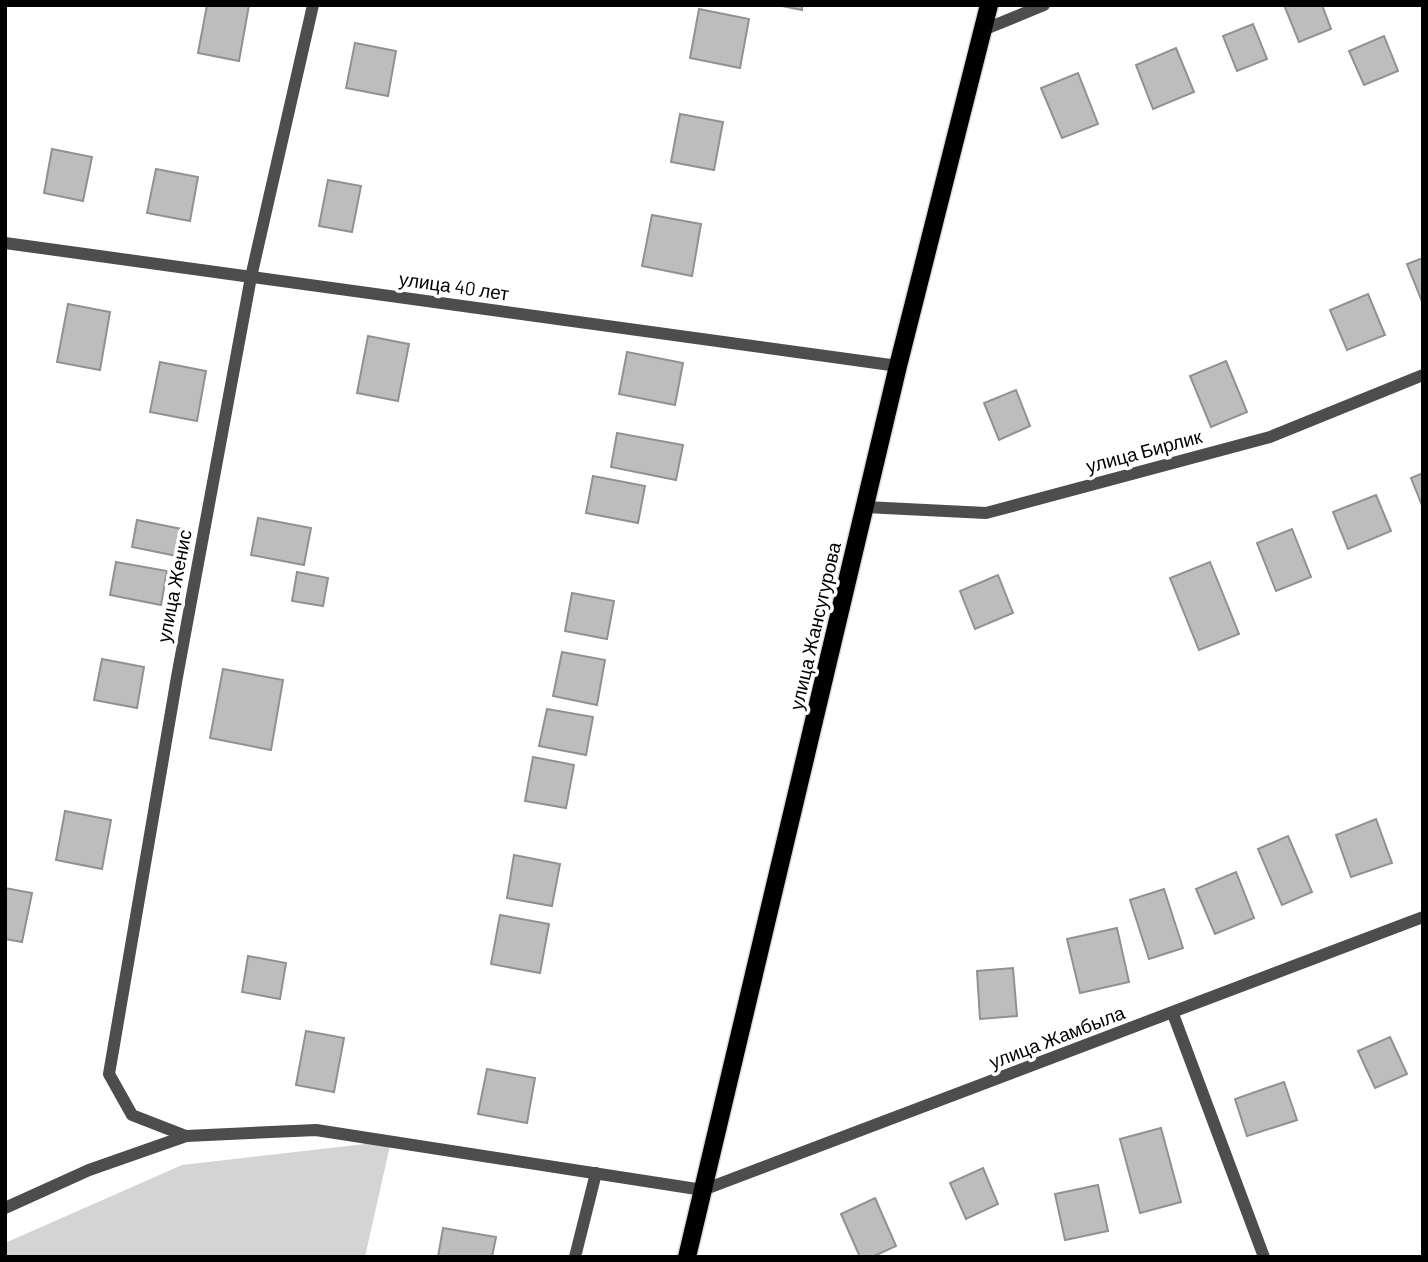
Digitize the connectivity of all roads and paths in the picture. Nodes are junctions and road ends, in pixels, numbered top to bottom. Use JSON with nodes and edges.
{"nodes":[{"id":1,"x":313,"y":5,"type":"edge"},
{"id":2,"x":989,"y":5,"type":"edge"},
{"id":3,"x":1044,"y":5,"type":"edge"},
{"id":4,"x":983,"y":30,"type":"junction"},
{"id":5,"x":5,"y":243,"type":"edge"},
{"id":6,"x":251,"y":277,"type":"junction"},
{"id":7,"x":898,"y":366,"type":"junction"},
{"id":8,"x":1423,"y":375,"type":"edge"},
{"id":9,"x":864,"y":507,"type":"junction"},
{"id":10,"x":1423,"y":917,"type":"edge"},
{"id":11,"x":1173,"y":1014,"type":"junction"},
{"id":12,"x":186,"y":1136,"type":"junction"},
{"id":13,"x":596,"y":1173,"type":"junction"},
{"id":14,"x":703,"y":1190,"type":"junction"},
{"id":15,"x":5,"y":1208,"type":"edge"},
{"id":16,"x":575,"y":1257,"type":"edge"},
{"id":17,"x":687,"y":1257,"type":"edge"},
{"id":18,"x":1264,"y":1257,"type":"edge"}],
"edges":[{"from":1,"to":6,"type":"street","name":"улица Женис"},
{"from":2,"to":4,"type":"main road","name":"улица Жансугурова"},
{"from":3,"to":4,"type":"street"},
{"from":4,"to":7,"type":"main road","name":"улица Жансугурова"},
{"from":5,"to":6,"type":"street","name":"улица 40 лет"},
{"from":6,"to":7,"type":"street","name":"улица 40 лет"},
{"from":6,"to":12,"type":"street","name":"улица Женис"},
{"from":7,"to":9,"type":"main road","name":"улица Жансугурова"},
{"from":8,"to":9,"type":"street","name":"улица Бирлик"},
{"from":9,"to":14,"type":"main road","name":"улица Жансугурова"},
{"from":10,"to":11,"type":"street","name":"улица Жамбыла"},
{"from":11,"to":14,"type":"street","name":"улица Жамбыла"},
{"from":11,"to":18,"type":"street"},
{"from":12,"to":13,"type":"street"},
{"from":12,"to":15,"type":"street"},
{"from":13,"to":14,"type":"street"},
{"from":13,"to":16,"type":"street"},
{"from":14,"to":17,"type":"main road","name":"улица Жансугурова"}]}
